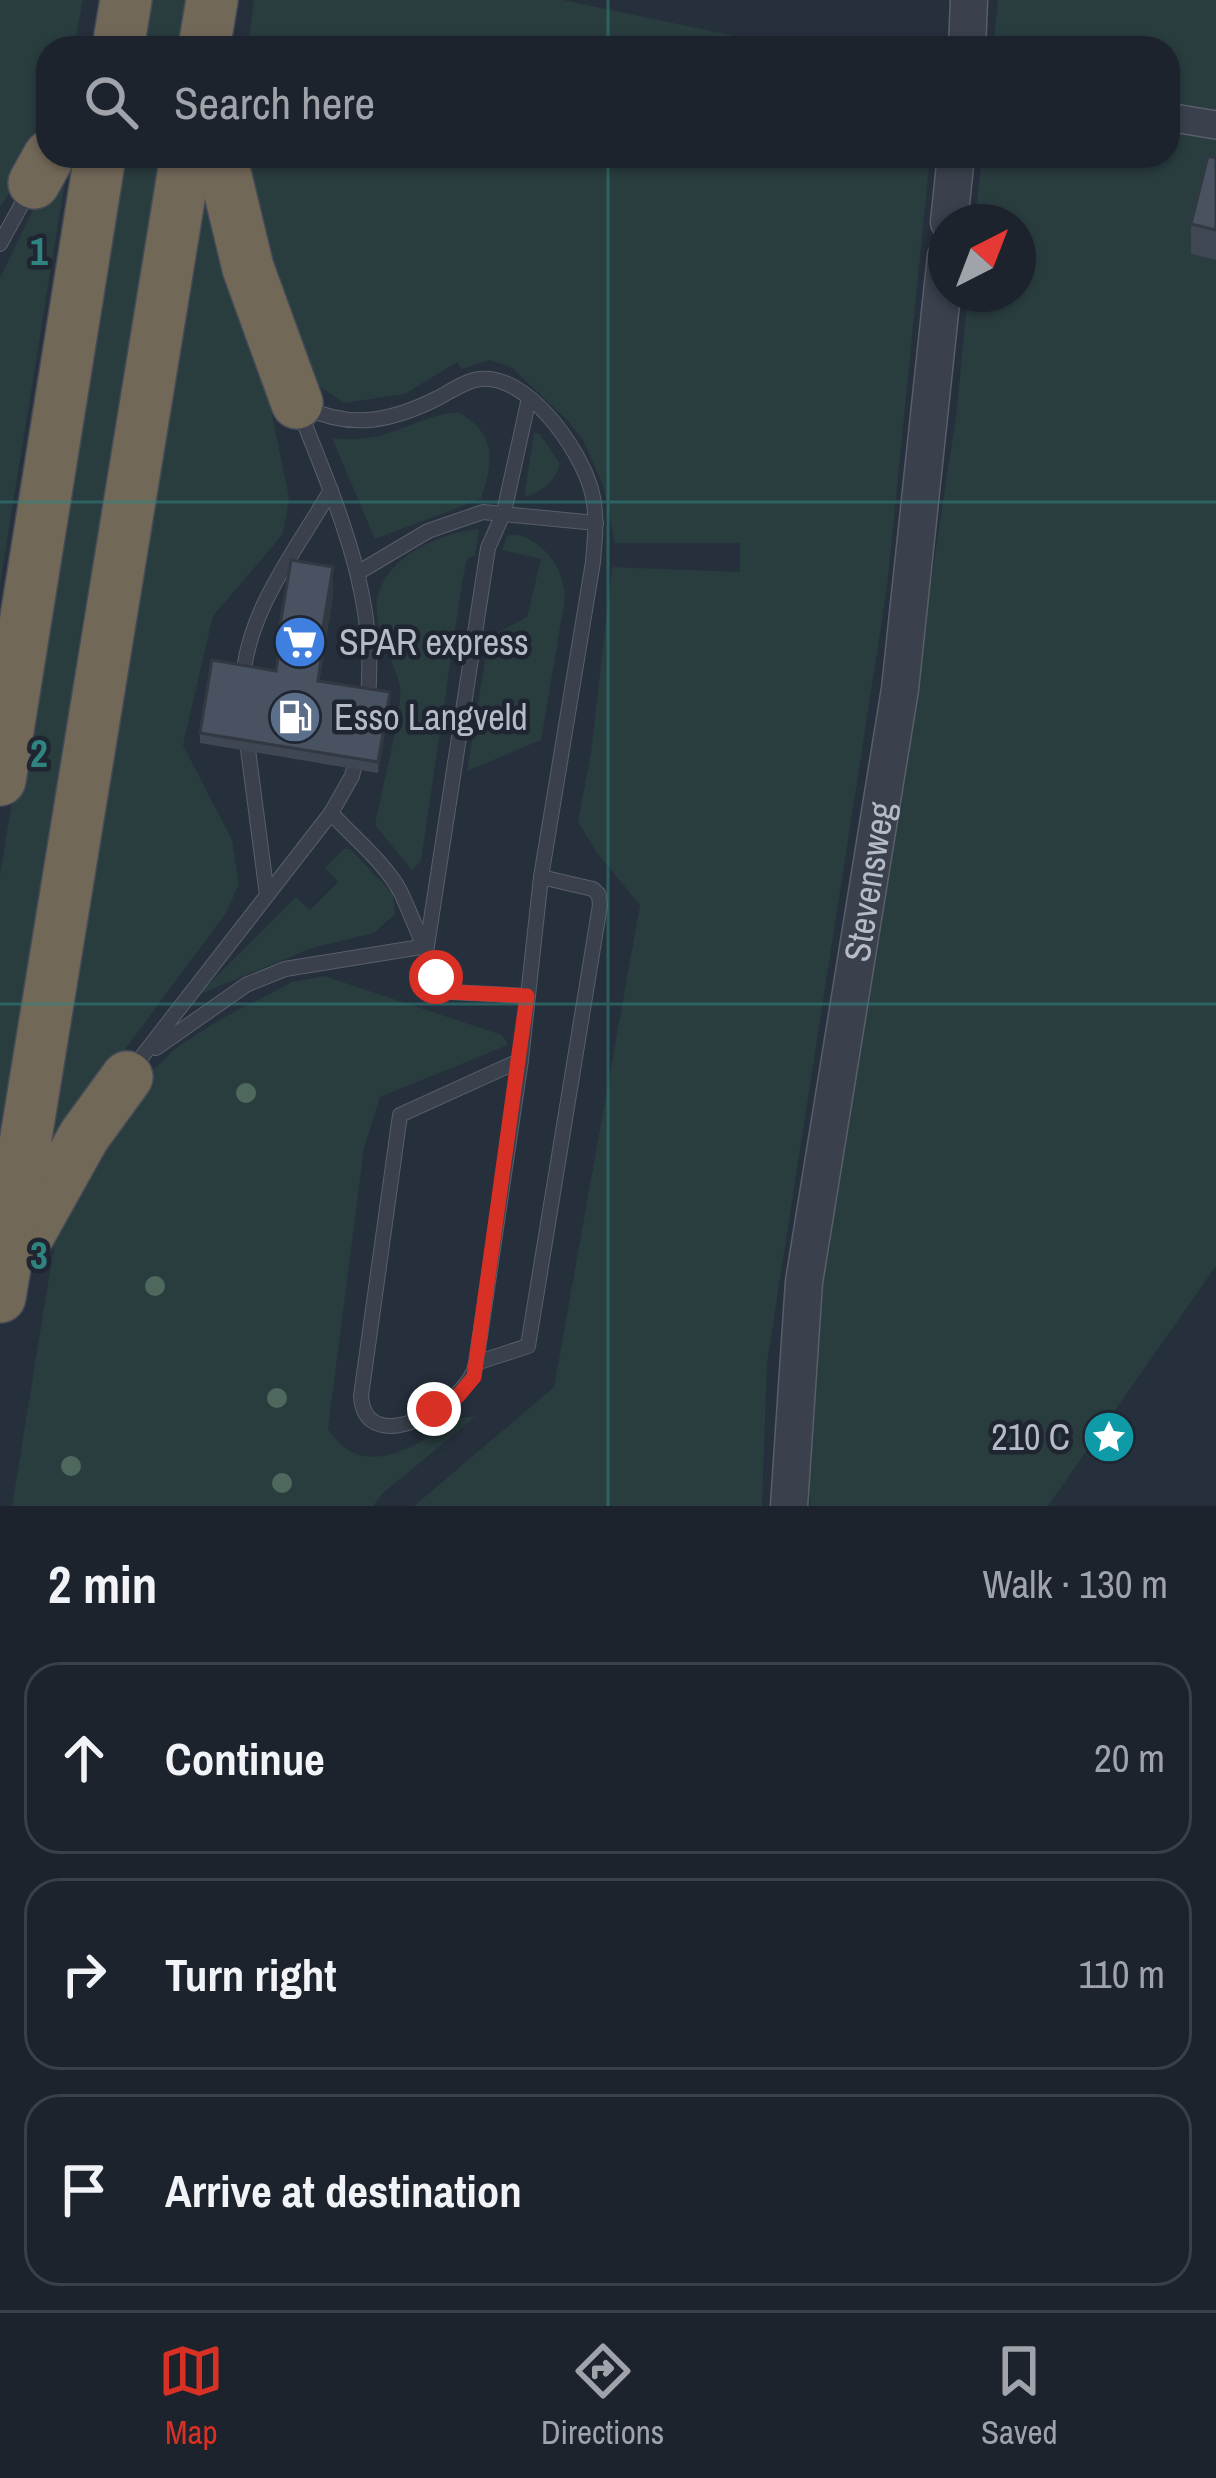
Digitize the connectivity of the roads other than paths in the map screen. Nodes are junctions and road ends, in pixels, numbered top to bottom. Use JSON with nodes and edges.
{"nodes":[{"id":1,"x":212,"y":0,"type":"edge"},
{"id":2,"x":969,"y":0,"type":"edge"},
{"id":3,"x":206,"y":36,"type":"edge"},
{"id":4,"x":968,"y":36,"type":"edge"},
{"id":5,"x":1180,"y":118,"type":"edge"},
{"id":6,"x":1216,"y":124,"type":"edge"},
{"id":7,"x":98,"y":168,"type":"edge"},
{"id":8,"x":184,"y":168,"type":"edge"},
{"id":9,"x":223,"y":168,"type":"edge"},
{"id":10,"x":955,"y":168,"type":"edge"},
{"id":11,"x":24,"y":198,"type":"edge"},
{"id":12,"x":952,"y":204,"type":"edge"},
{"id":13,"x":0,"y":244,"type":"edge"},
{"id":14,"x":940,"y":312,"type":"edge"},
{"id":15,"x":529,"y":398,"type":"junction"},
{"id":16,"x":297,"y":403,"type":"junction"},
{"id":17,"x":331,"y":490,"type":"junction"},
{"id":18,"x":504,"y":512,"type":"junction"},
{"id":19,"x":596,"y":524,"type":"junction"},
{"id":20,"x":359,"y":572,"type":"junction"},
{"id":21,"x":242,"y":702,"type":"edge"},
{"id":22,"x":245,"y":723,"type":"edge"},
{"id":23,"x":364,"y":723,"type":"edge"},
{"id":24,"x":362,"y":740,"type":"edge"},
{"id":25,"x":0,"y":780,"type":"edge"},
{"id":26,"x":331,"y":813,"type":"junction"},
{"id":27,"x":541,"y":878,"type":"junction"},
{"id":28,"x":267,"y":896,"type":"junction"},
{"id":29,"x":427,"y":946,"type":"junction"},
{"id":30,"x":527,"y":996,"type":"junction"},
{"id":31,"x":521,"y":1060,"type":"junction"},
{"id":32,"x":127,"y":1077,"type":"junction"},
{"id":33,"x":1,"y":1291,"type":"edge"},
{"id":34,"x":476,"y":1364,"type":"junction"},
{"id":35,"x":789,"y":1506,"type":"edge"}],
"edges":[{"from":1,"to":3,"type":"highway"},
{"from":2,"to":4,"type":"street"},
{"from":5,"to":6,"type":"street"},
{"from":7,"to":25,"type":"highway"},
{"from":8,"to":33,"type":"highway"},
{"from":9,"to":16,"type":"highway"},
{"from":10,"to":12,"type":"street"},
{"from":11,"to":13,"type":"lane"},
{"from":14,"to":35,"type":"street","name":"Stevensweg"},
{"from":15,"to":16,"type":"lane"},
{"from":15,"to":18,"type":"lane"},
{"from":15,"to":19,"type":"lane"},
{"from":16,"to":17,"type":"lane"},
{"from":17,"to":20,"type":"lane"},
{"from":17,"to":21,"type":"lane"},
{"from":18,"to":19,"type":"lane"},
{"from":18,"to":20,"type":"lane"},
{"from":18,"to":29,"type":"lane"},
{"from":19,"to":27,"type":"lane"},
{"from":20,"to":23,"type":"lane"},
{"from":22,"to":28,"type":"lane"},
{"from":24,"to":26,"type":"lane"},
{"from":26,"to":28,"type":"lane"},
{"from":26,"to":29,"type":"lane"},
{"from":27,"to":30,"type":"lane"},
{"from":27,"to":34,"type":"lane"},
{"from":28,"to":32,"type":"lane"},
{"from":29,"to":30,"type":"lane"},
{"from":29,"to":32,"type":"lane"},
{"from":30,"to":31,"type":"lane"},
{"from":31,"to":34,"type":"lane"},
{"from":31,"to":34,"type":"lane"},
{"from":32,"to":33,"type":"highway"}]}
